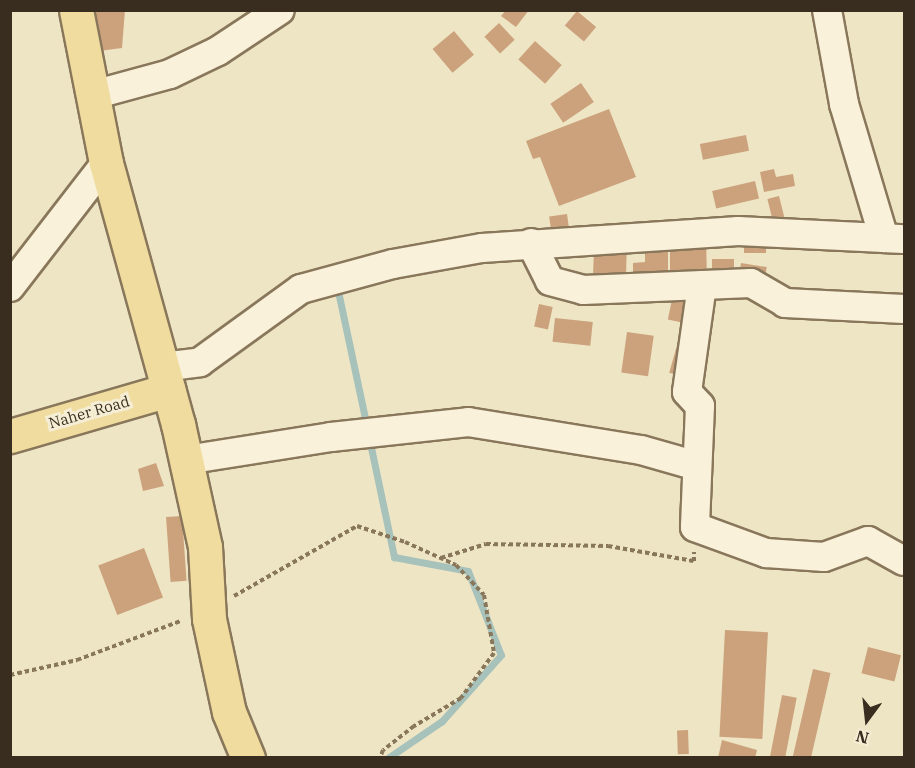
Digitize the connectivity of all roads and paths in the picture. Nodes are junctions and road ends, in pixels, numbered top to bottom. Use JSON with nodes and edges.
{"nodes":[{"id":1,"x":76,"y":10,"type":"edge"},
{"id":2,"x":280,"y":10,"type":"edge"},
{"id":3,"x":827,"y":10,"type":"edge"},
{"id":4,"x":93,"y":95,"type":"junction"},
{"id":5,"x":106,"y":164,"type":"junction"},
{"id":6,"x":894,"y":238,"type":"edge"},
{"id":7,"x":531,"y":243,"type":"junction"},
{"id":8,"x":702,"y":285,"type":"junction"},
{"id":9,"x":10,"y":287,"type":"edge"},
{"id":10,"x":904,"y":309,"type":"edge"},
{"id":11,"x":165,"y":379,"type":"junction"},
{"id":12,"x":10,"y":436,"type":"edge"},
{"id":13,"x":186,"y":459,"type":"junction"},
{"id":14,"x":697,"y":466,"type":"junction"},
{"id":15,"x":695,"y":527,"type":"junction"},
{"id":16,"x":441,"y":558,"type":"junction"},
{"id":17,"x":904,"y":561,"type":"edge"},
{"id":18,"x":208,"y":606,"type":"junction"},
{"id":19,"x":10,"y":675,"type":"edge"},
{"id":20,"x":248,"y":758,"type":"edge"},
{"id":21,"x":380,"y":758,"type":"edge"}],
"edges":[{"from":1,"to":4,"type":"main road"},
{"from":2,"to":4,"type":"street"},
{"from":3,"to":6,"type":"street"},
{"from":4,"to":5,"type":"main road"},
{"from":5,"to":9,"type":"street"},
{"from":5,"to":11,"type":"main road"},
{"from":6,"to":7,"type":"street"},
{"from":7,"to":8,"type":"street"},
{"from":7,"to":11,"type":"street"},
{"from":8,"to":10,"type":"street"},
{"from":8,"to":14,"type":"street"},
{"from":11,"to":12,"type":"main road","name":"Naher Road"},
{"from":11,"to":13,"type":"main road"},
{"from":13,"to":14,"type":"street"},
{"from":13,"to":18,"type":"main road"},
{"from":14,"to":15,"type":"street"},
{"from":15,"to":16,"type":"path"},
{"from":15,"to":17,"type":"street"},
{"from":16,"to":18,"type":"path"},
{"from":16,"to":21,"type":"path"},
{"from":18,"to":19,"type":"path"},
{"from":18,"to":20,"type":"main road"}]}
